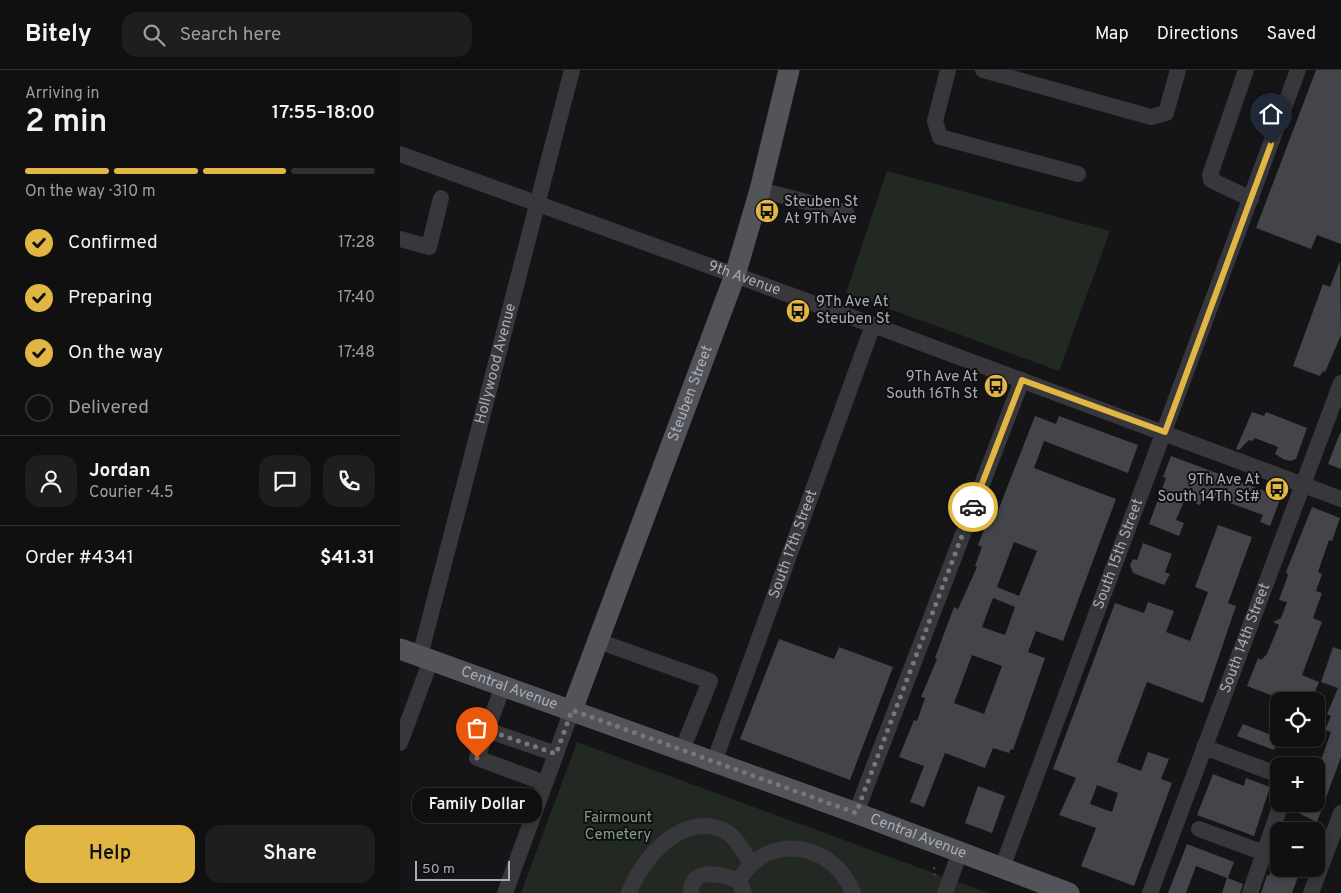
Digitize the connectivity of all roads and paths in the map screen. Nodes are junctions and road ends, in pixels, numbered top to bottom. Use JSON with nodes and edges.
{"nodes":[{"id":1,"x":572,"y":70,"type":"edge"},
{"id":2,"x":787,"y":70,"type":"edge"},
{"id":3,"x":948,"y":70,"type":"edge"},
{"id":4,"x":983,"y":70,"type":"edge"},
{"id":5,"x":1178,"y":70,"type":"edge"},
{"id":6,"x":1246,"y":70,"type":"edge"},
{"id":7,"x":1298,"y":70,"type":"edge"},
{"id":8,"x":400,"y":154,"type":"edge"},
{"id":9,"x":1078,"y":174,"type":"dead end"},
{"id":10,"x":760,"y":190,"type":"junction"},
{"id":11,"x":441,"y":198,"type":"dead end"},
{"id":12,"x":1250,"y":199,"type":"junction"},
{"id":13,"x":537,"y":203,"type":"junction"},
{"id":14,"x":846,"y":212,"type":"dead end"},
{"id":15,"x":400,"y":239,"type":"edge"},
{"id":16,"x":735,"y":275,"type":"junction"},
{"id":17,"x":873,"y":325,"type":"junction"},
{"id":18,"x":1022,"y":380,"type":"junction"},
{"id":19,"x":1341,"y":383,"type":"edge"},
{"id":20,"x":1165,"y":432,"type":"junction"},
{"id":21,"x":1303,"y":484,"type":"junction"},
{"id":22,"x":1341,"y":499,"type":"edge"},
{"id":23,"x":598,"y":642,"type":"junction"},
{"id":24,"x":400,"y":649,"type":"edge"},
{"id":25,"x":426,"y":658,"type":"junction"},
{"id":26,"x":503,"y":686,"type":"junction"},
{"id":27,"x":572,"y":710,"type":"junction"},
{"id":28,"x":487,"y":730,"type":"junction"},
{"id":29,"x":400,"y":744,"type":"edge"},
{"id":30,"x":1204,"y":748,"type":"junction"},
{"id":31,"x":682,"y":750,"type":"junction"},
{"id":32,"x":556,"y":754,"type":"junction"},
{"id":33,"x":714,"y":762,"type":"junction"},
{"id":34,"x":1270,"y":771,"type":"edge"},
{"id":35,"x":545,"y":783,"type":"junction"},
{"id":36,"x":1278,"y":812,"type":"edge"},
{"id":37,"x":1341,"y":812,"type":"edge"},
{"id":38,"x":856,"y":813,"type":"junction"},
{"id":39,"x":1199,"y":829,"type":"dead end"},
{"id":40,"x":960,"y":852,"type":"junction"},
{"id":41,"x":1264,"y":853,"type":"junction"},
{"id":42,"x":750,"y":862,"type":"junction"},
{"id":43,"x":1002,"y":868,"type":"junction"},
{"id":44,"x":741,"y":887,"type":"edge"},
{"id":45,"x":505,"y":893,"type":"edge"},
{"id":46,"x":628,"y":893,"type":"edge"},
{"id":47,"x":691,"y":893,"type":"edge"},
{"id":48,"x":854,"y":893,"type":"edge"},
{"id":49,"x":945,"y":893,"type":"edge"},
{"id":50,"x":1069,"y":893,"type":"edge"},
{"id":51,"x":1150,"y":893,"type":"edge"},
{"id":52,"x":1250,"y":893,"type":"edge"},
{"id":53,"x":1311,"y":893,"type":"edge"}],
"edges":[{"from":1,"to":13,"type":"street","name":"Hollywood Avenue"},
{"from":2,"to":10,"type":"main road","name":"Steuben Street"},
{"from":3,"to":9,"type":"street"},
{"from":4,"to":5,"type":"street"},
{"from":6,"to":12,"type":"street"},
{"from":7,"to":12,"type":"street","name":"South 15th Street"},
{"from":8,"to":13,"type":"street","name":"9th Avenue"},
{"from":10,"to":14,"type":"street"},
{"from":10,"to":16,"type":"main road","name":"Steuben Street"},
{"from":11,"to":15,"type":"street"},
{"from":12,"to":20,"type":"street","name":"South 15th Street"},
{"from":13,"to":16,"type":"street","name":"9th Avenue"},
{"from":13,"to":25,"type":"street","name":"Hollywood Avenue"},
{"from":16,"to":17,"type":"street","name":"9th Avenue"},
{"from":16,"to":23,"type":"main road","name":"Steuben Street"},
{"from":17,"to":18,"type":"street","name":"9th Avenue"},
{"from":17,"to":33,"type":"street","name":"South 17th Street"},
{"from":18,"to":20,"type":"street","name":"9th Avenue"},
{"from":18,"to":38,"type":"street"},
{"from":19,"to":21,"type":"street","name":"South 14th Street"},
{"from":20,"to":21,"type":"street","name":"9th Avenue"},
{"from":20,"to":43,"type":"street","name":"South 15th Street"},
{"from":21,"to":22,"type":"street","name":"9th Avenue"},
{"from":21,"to":30,"type":"street","name":"South 14th Street"},
{"from":23,"to":27,"type":"main road","name":"Steuben Street"},
{"from":23,"to":31,"type":"street"},
{"from":24,"to":25,"type":"main road","name":"Central Avenue"},
{"from":25,"to":26,"type":"main road","name":"Central Avenue"},
{"from":25,"to":29,"type":"street","name":"Hollywood Avenue"},
{"from":26,"to":27,"type":"main road","name":"Central Avenue"},
{"from":26,"to":28,"type":"street"},
{"from":27,"to":31,"type":"main road","name":"Central Avenue"},
{"from":27,"to":32,"type":"street"},
{"from":28,"to":32,"type":"street"},
{"from":28,"to":35,"type":"street"},
{"from":30,"to":34,"type":"street"},
{"from":30,"to":51,"type":"street","name":"South 14th Street"},
{"from":31,"to":33,"type":"main road","name":"Central Avenue"},
{"from":32,"to":35,"type":"street"},
{"from":33,"to":38,"type":"main road","name":"Central Avenue"},
{"from":35,"to":45,"type":"street"},
{"from":36,"to":41,"type":"street"},
{"from":37,"to":53,"type":"street"},
{"from":38,"to":40,"type":"main road","name":"Central Avenue"},
{"from":39,"to":41,"type":"street"},
{"from":40,"to":43,"type":"main road","name":"Central Avenue"},
{"from":40,"to":49,"type":"street"},
{"from":41,"to":52,"type":"street"},
{"from":42,"to":44,"type":"street"},
{"from":42,"to":46,"type":"street"},
{"from":42,"to":48,"type":"street"},
{"from":43,"to":50,"type":"main road","name":"Central Avenue"},
{"from":44,"to":47,"type":"street"}]}
